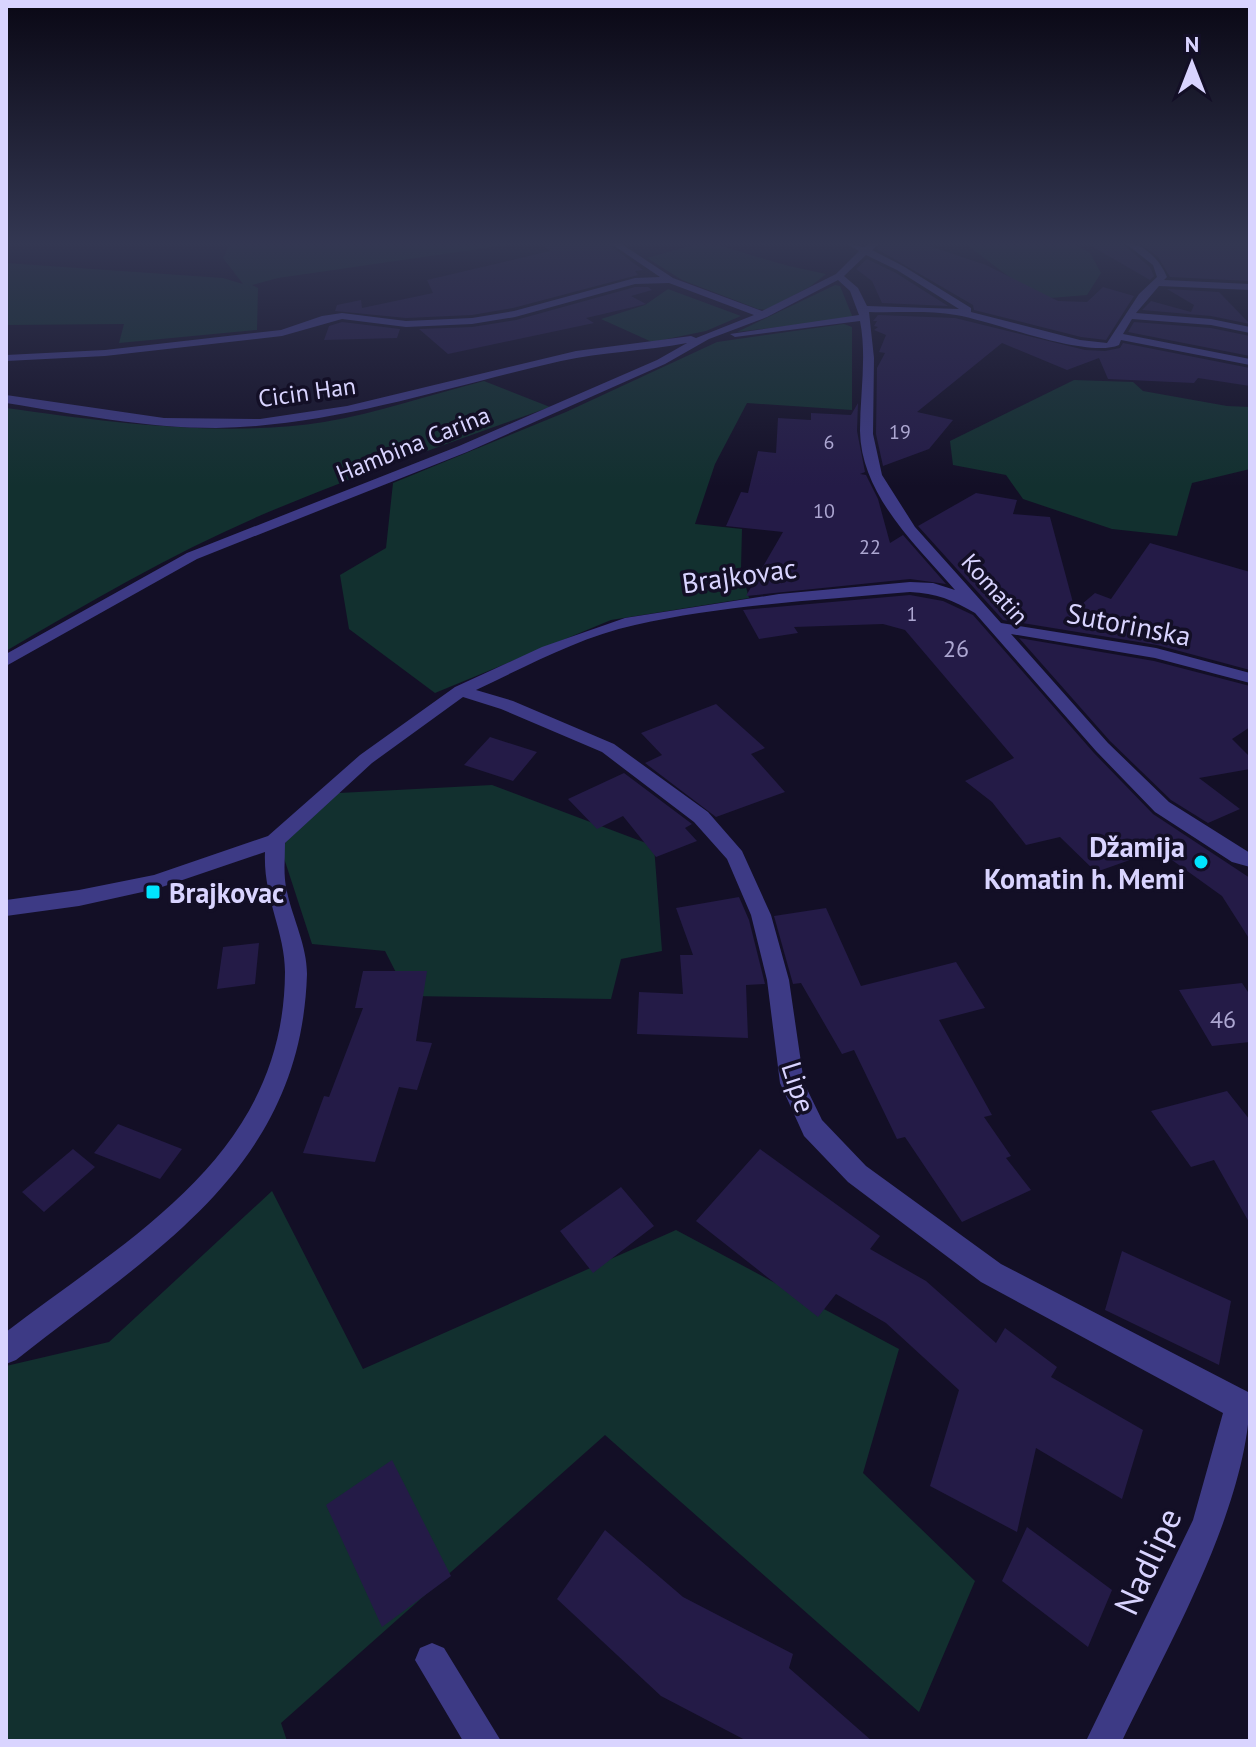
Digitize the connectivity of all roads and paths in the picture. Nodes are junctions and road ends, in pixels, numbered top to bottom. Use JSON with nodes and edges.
{"nodes":[{"id":1,"x":307,"y":325,"type":"edge"},
{"id":2,"x":738,"y":325,"type":"edge"},
{"id":3,"x":787,"y":325,"type":"edge"},
{"id":4,"x":866,"y":325,"type":"edge"},
{"id":5,"x":1012,"y":325,"type":"edge"},
{"id":6,"x":1124,"y":325,"type":"edge"},
{"id":7,"x":1223,"y":325,"type":"edge"},
{"id":8,"x":1250,"y":330,"type":"edge"},
{"id":9,"x":1116,"y":336,"type":"junction"},
{"id":10,"x":705,"y":337,"type":"junction"},
{"id":11,"x":6,"y":358,"type":"edge"},
{"id":12,"x":1250,"y":362,"type":"edge"},
{"id":13,"x":6,"y":399,"type":"edge"},
{"id":14,"x":984,"y":612,"type":"junction"},
{"id":15,"x":998,"y":627,"type":"junction"},
{"id":16,"x":6,"y":661,"type":"edge"},
{"id":17,"x":1250,"y":678,"type":"edge"},
{"id":18,"x":461,"y":691,"type":"junction"},
{"id":19,"x":275,"y":841,"type":"junction"},
{"id":20,"x":1250,"y":860,"type":"edge"},
{"id":21,"x":6,"y":908,"type":"edge"},
{"id":22,"x":6,"y":1350,"type":"edge"},
{"id":23,"x":1245,"y":1407,"type":"edge"},
{"id":24,"x":432,"y":1660,"type":"dead end"},
{"id":25,"x":483,"y":1741,"type":"edge"},
{"id":26,"x":1104,"y":1741,"type":"edge"}],
"edges":[{"from":1,"to":11,"type":"street"},
{"from":2,"to":10,"type":"street","name":"Hambina Carina"},
{"from":3,"to":10,"type":"street"},
{"from":4,"to":14,"type":"street","name":"Komatin"},
{"from":5,"to":9,"type":"street"},
{"from":6,"to":9,"type":"street"},
{"from":7,"to":8,"type":"street"},
{"from":9,"to":12,"type":"street"},
{"from":10,"to":13,"type":"street","name":"Cicin Han"},
{"from":10,"to":16,"type":"street","name":"Hambina Carina"},
{"from":14,"to":15,"type":"street","name":"Komatin"},
{"from":14,"to":18,"type":"street","name":"Brajkovac"},
{"from":15,"to":17,"type":"street","name":"Sutorinska"},
{"from":15,"to":20,"type":"street","name":"Komatin"},
{"from":18,"to":19,"type":"street","name":"Brajkovac"},
{"from":18,"to":23,"type":"street","name":"Lipe"},
{"from":19,"to":21,"type":"street","name":"Brajkovac"},
{"from":19,"to":22,"type":"street"},
{"from":23,"to":26,"type":"street","name":"Nadlipe"},
{"from":24,"to":25,"type":"street"}]}
